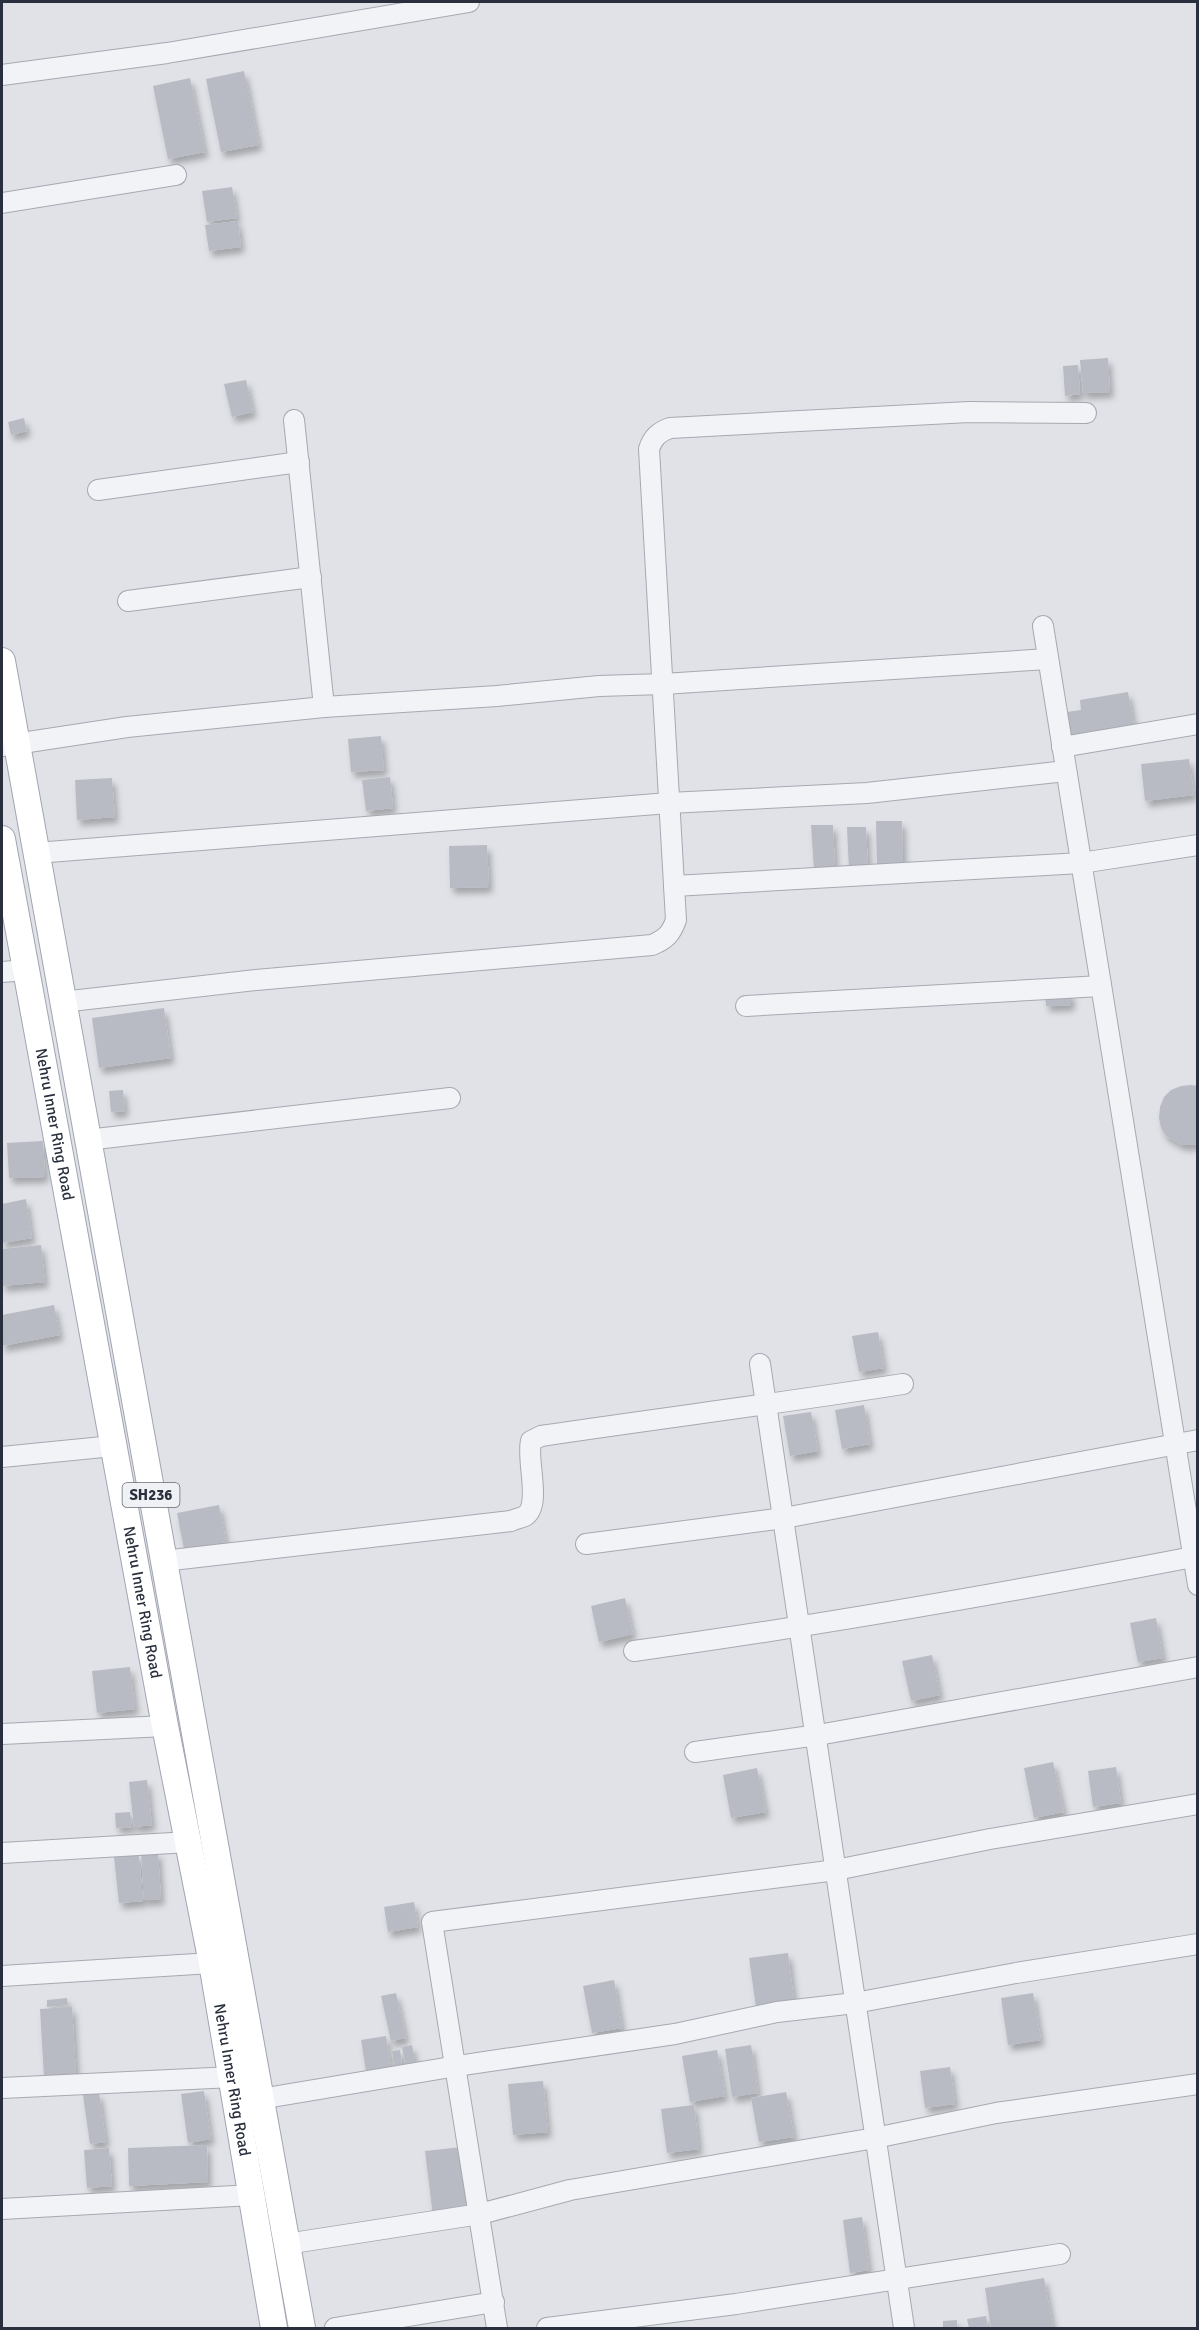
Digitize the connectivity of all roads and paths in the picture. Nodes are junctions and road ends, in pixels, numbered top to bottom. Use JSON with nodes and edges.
{"nodes":[{"id":1,"x":469,"y":2,"type":"edge"},
{"id":2,"x":2,"y":75,"type":"edge"},
{"id":3,"x":176,"y":175,"type":"dead end"},
{"id":4,"x":2,"y":203,"type":"edge"},
{"id":5,"x":1086,"y":413,"type":"dead end"},
{"id":6,"x":294,"y":420,"type":"dead end"},
{"id":7,"x":299,"y":462,"type":"junction"},
{"id":8,"x":98,"y":490,"type":"dead end"},
{"id":9,"x":311,"y":578,"type":"junction"},
{"id":10,"x":128,"y":601,"type":"dead end"},
{"id":11,"x":1043,"y":626,"type":"dead end"},
{"id":12,"x":1048,"y":659,"type":"junction"},
{"id":13,"x":2,"y":662,"type":"edge"},
{"id":14,"x":663,"y":684,"type":"junction"},
{"id":15,"x":324,"y":707,"type":"junction"},
{"id":16,"x":1197,"y":724,"type":"edge"},
{"id":17,"x":9,"y":744,"type":"edge"},
{"id":18,"x":1062,"y":747,"type":"junction"},
{"id":19,"x":1066,"y":771,"type":"junction"},
{"id":20,"x":669,"y":803,"type":"junction"},
{"id":21,"x":2,"y":839,"type":"edge"},
{"id":22,"x":1197,"y":845,"type":"edge"},
{"id":23,"x":36,"y":852,"type":"junction"},
{"id":24,"x":1081,"y":863,"type":"junction"},
{"id":25,"x":674,"y":886,"type":"junction"},
{"id":26,"x":14,"y":971,"type":"edge"},
{"id":27,"x":1101,"y":986,"type":"junction"},
{"id":28,"x":62,"y":1002,"type":"junction"},
{"id":29,"x":746,"y":1006,"type":"dead end"},
{"id":30,"x":450,"y":1098,"type":"dead end"},
{"id":31,"x":87,"y":1140,"type":"junction"},
{"id":32,"x":760,"y":1364,"type":"dead end"},
{"id":33,"x":903,"y":1384,"type":"dead end"},
{"id":34,"x":766,"y":1406,"type":"junction"},
{"id":35,"x":1197,"y":1440,"type":"edge"},
{"id":36,"x":1175,"y":1443,"type":"junction"},
{"id":37,"x":113,"y":1446,"type":"junction"},
{"id":38,"x":2,"y":1457,"type":"edge"},
{"id":39,"x":784,"y":1518,"type":"junction"},
{"id":40,"x":586,"y":1544,"type":"dead end"},
{"id":41,"x":1196,"y":1556,"type":"edge"},
{"id":42,"x":163,"y":1562,"type":"junction"},
{"id":43,"x":1197,"y":1585,"type":"edge"},
{"id":44,"x":801,"y":1628,"type":"junction"},
{"id":45,"x":634,"y":1651,"type":"dead end"},
{"id":46,"x":1197,"y":1667,"type":"edge"},
{"id":47,"x":165,"y":1726,"type":"junction"},
{"id":48,"x":2,"y":1734,"type":"edge"},
{"id":49,"x":818,"y":1736,"type":"junction"},
{"id":50,"x":695,"y":1752,"type":"dead end"},
{"id":51,"x":1197,"y":1804,"type":"edge"},
{"id":52,"x":189,"y":1842,"type":"junction"},
{"id":53,"x":2,"y":1853,"type":"edge"},
{"id":54,"x":836,"y":1870,"type":"junction"},
{"id":55,"x":1197,"y":1944,"type":"edge"},
{"id":56,"x":212,"y":1963,"type":"junction"},
{"id":57,"x":2,"y":1976,"type":"edge"},
{"id":58,"x":855,"y":2003,"type":"junction"},
{"id":59,"x":457,"y":2066,"type":"junction"},
{"id":60,"x":233,"y":2077,"type":"junction"},
{"id":61,"x":1197,"y":2084,"type":"edge"},
{"id":62,"x":2,"y":2088,"type":"edge"},
{"id":63,"x":260,"y":2099,"type":"junction"},
{"id":64,"x":875,"y":2138,"type":"junction"},
{"id":65,"x":252,"y":2195,"type":"junction"},
{"id":66,"x":2,"y":2208,"type":"edge"},
{"id":67,"x":480,"y":2214,"type":"junction"},
{"id":68,"x":286,"y":2244,"type":"junction"},
{"id":69,"x":1060,"y":2254,"type":"dead end"},
{"id":70,"x":896,"y":2278,"type":"junction"},
{"id":71,"x":494,"y":2302,"type":"junction"},
{"id":72,"x":274,"y":2328,"type":"edge"},
{"id":73,"x":302,"y":2328,"type":"edge"},
{"id":74,"x":335,"y":2328,"type":"edge"},
{"id":75,"x":497,"y":2328,"type":"edge"},
{"id":76,"x":547,"y":2328,"type":"edge"},
{"id":77,"x":904,"y":2328,"type":"edge"}],
"edges":[{"from":1,"to":2,"type":"street"},
{"from":3,"to":4,"type":"street"},
{"from":5,"to":14,"type":"street"},
{"from":6,"to":7,"type":"street"},
{"from":7,"to":8,"type":"street"},
{"from":7,"to":9,"type":"street"},
{"from":9,"to":10,"type":"street"},
{"from":9,"to":15,"type":"street"},
{"from":11,"to":12,"type":"street"},
{"from":12,"to":14,"type":"street"},
{"from":12,"to":18,"type":"street"},
{"from":13,"to":17,"type":"main road","number":"SH236"},
{"from":14,"to":15,"type":"street"},
{"from":14,"to":20,"type":"street"},
{"from":15,"to":17,"type":"street"},
{"from":16,"to":18,"type":"street"},
{"from":17,"to":23,"type":"main road","number":"SH236"},
{"from":18,"to":19,"type":"street"},
{"from":19,"to":20,"type":"street"},
{"from":19,"to":24,"type":"street"},
{"from":20,"to":23,"type":"street"},
{"from":20,"to":25,"type":"street"},
{"from":21,"to":26,"type":"main road","name":"Nehru Inner Ring Road","number":"SH236"},
{"from":22,"to":24,"type":"street"},
{"from":23,"to":28,"type":"main road","number":"SH236"},
{"from":24,"to":25,"type":"street"},
{"from":24,"to":27,"type":"street"},
{"from":25,"to":28,"type":"street"},
{"from":26,"to":37,"type":"main road","name":"Nehru Inner Ring Road","number":"SH236"},
{"from":27,"to":29,"type":"street"},
{"from":27,"to":36,"type":"street"},
{"from":28,"to":31,"type":"main road","number":"SH236"},
{"from":30,"to":31,"type":"street"},
{"from":31,"to":42,"type":"main road","number":"SH236"},
{"from":32,"to":34,"type":"street"},
{"from":33,"to":34,"type":"street"},
{"from":34,"to":39,"type":"street"},
{"from":34,"to":42,"type":"street"},
{"from":35,"to":36,"type":"street"},
{"from":36,"to":39,"type":"street"},
{"from":36,"to":41,"type":"street"},
{"from":37,"to":38,"type":"street"},
{"from":37,"to":47,"type":"main road","name":"Nehru Inner Ring Road","number":"SH236"},
{"from":39,"to":40,"type":"street"},
{"from":39,"to":44,"type":"street"},
{"from":41,"to":43,"type":"street"},
{"from":41,"to":44,"type":"street"},
{"from":42,"to":63,"type":"main road","number":"SH236"},
{"from":44,"to":45,"type":"street"},
{"from":44,"to":49,"type":"street"},
{"from":46,"to":49,"type":"street"},
{"from":47,"to":48,"type":"street"},
{"from":47,"to":52,"type":"main road","name":"Nehru Inner Ring Road","number":"SH236"},
{"from":49,"to":50,"type":"street"},
{"from":49,"to":54,"type":"street"},
{"from":51,"to":54,"type":"street"},
{"from":52,"to":53,"type":"street"},
{"from":52,"to":56,"type":"main road","name":"Nehru Inner Ring Road","number":"SH236"},
{"from":54,"to":58,"type":"street"},
{"from":54,"to":59,"type":"street"},
{"from":55,"to":58,"type":"street"},
{"from":56,"to":57,"type":"street"},
{"from":56,"to":60,"type":"main road","name":"Nehru Inner Ring Road","number":"SH236"},
{"from":58,"to":59,"type":"street"},
{"from":58,"to":64,"type":"street"},
{"from":59,"to":63,"type":"street"},
{"from":59,"to":67,"type":"street"},
{"from":60,"to":62,"type":"street"},
{"from":60,"to":65,"type":"main road","name":"Nehru Inner Ring Road","number":"SH236"},
{"from":61,"to":64,"type":"street"},
{"from":63,"to":68,"type":"main road","number":"SH236"},
{"from":64,"to":67,"type":"street"},
{"from":64,"to":70,"type":"street"},
{"from":65,"to":66,"type":"street"},
{"from":65,"to":72,"type":"main road","name":"Nehru Inner Ring Road","number":"SH236"},
{"from":67,"to":68,"type":"street"},
{"from":67,"to":71,"type":"street"},
{"from":68,"to":73,"type":"main road","number":"SH236"},
{"from":69,"to":70,"type":"street"},
{"from":70,"to":76,"type":"street"},
{"from":70,"to":77,"type":"street"},
{"from":71,"to":74,"type":"street"},
{"from":71,"to":75,"type":"street"}]}
